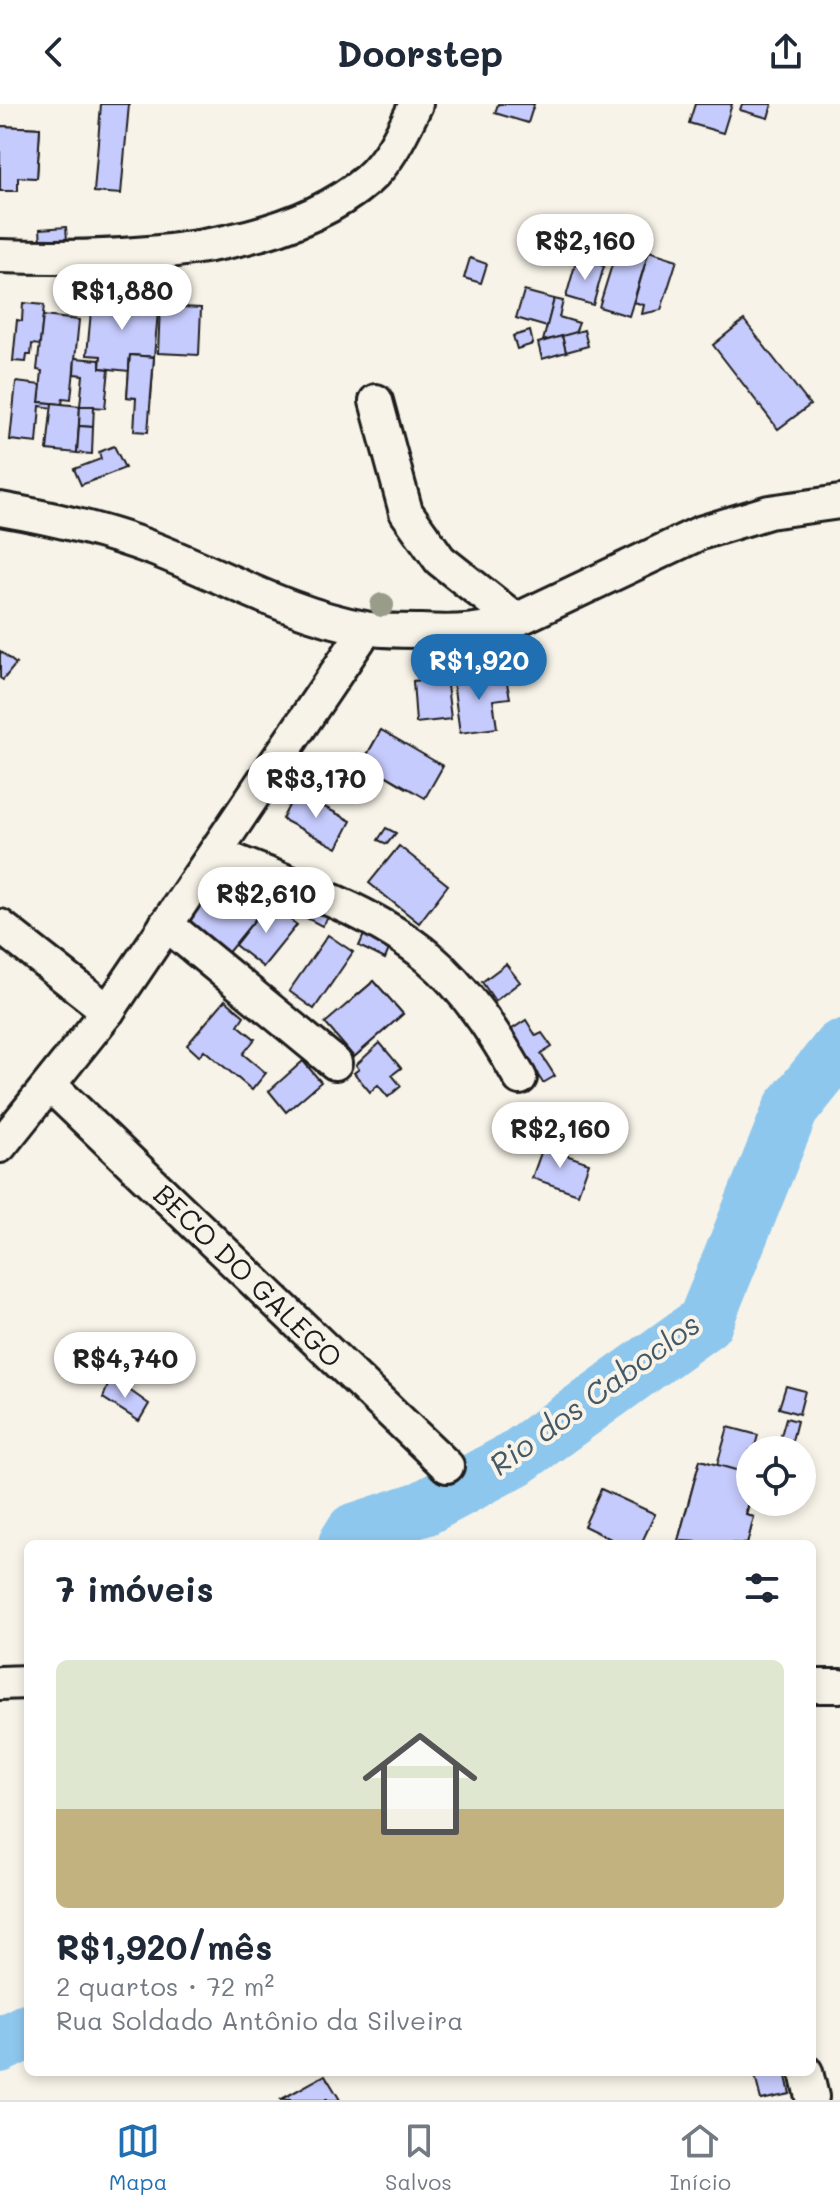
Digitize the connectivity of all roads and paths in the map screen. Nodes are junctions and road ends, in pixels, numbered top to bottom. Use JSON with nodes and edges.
{"nodes":[{"id":1,"x":416,"y":104,"type":"edge"},
{"id":2,"x":0,"y":256,"type":"edge"},
{"id":3,"x":376,"y":401,"type":"dead end"},
{"id":4,"x":840,"y":502,"type":"edge"},
{"id":5,"x":0,"y":509,"type":"edge"},
{"id":6,"x":516,"y":620,"type":"junction"},
{"id":7,"x":366,"y":629,"type":"junction"},
{"id":8,"x":215,"y":853,"type":"junction"},
{"id":9,"x":166,"y":924,"type":"junction"},
{"id":10,"x":0,"y":926,"type":"edge"},
{"id":11,"x":108,"y":1011,"type":"junction"},
{"id":12,"x":335,"y":1063,"type":"dead end"},
{"id":13,"x":520,"y":1078,"type":"dead end"},
{"id":14,"x":50,"y":1085,"type":"junction"},
{"id":15,"x":0,"y":1146,"type":"edge"},
{"id":16,"x":447,"y":1466,"type":"dead end"},
{"id":17,"x":24,"y":1682,"type":"edge"},
{"id":18,"x":0,"y":1683,"type":"edge"},
{"id":19,"x":816,"y":1686,"type":"edge"},
{"id":20,"x":840,"y":1686,"type":"edge"}],
"edges":[{"from":1,"to":2,"type":"street"},
{"from":3,"to":6,"type":"street"},
{"from":4,"to":6,"type":"street"},
{"from":5,"to":7,"type":"street"},
{"from":6,"to":7,"type":"street"},
{"from":7,"to":8,"type":"street"},
{"from":8,"to":9,"type":"street"},
{"from":8,"to":13,"type":"street"},
{"from":9,"to":11,"type":"street"},
{"from":9,"to":12,"type":"street"},
{"from":10,"to":11,"type":"street"},
{"from":11,"to":14,"type":"street"},
{"from":14,"to":15,"type":"street"},
{"from":14,"to":16,"type":"street","name":"BECO DO GALEGO"},
{"from":17,"to":18,"type":"street"},
{"from":19,"to":20,"type":"street"}]}
